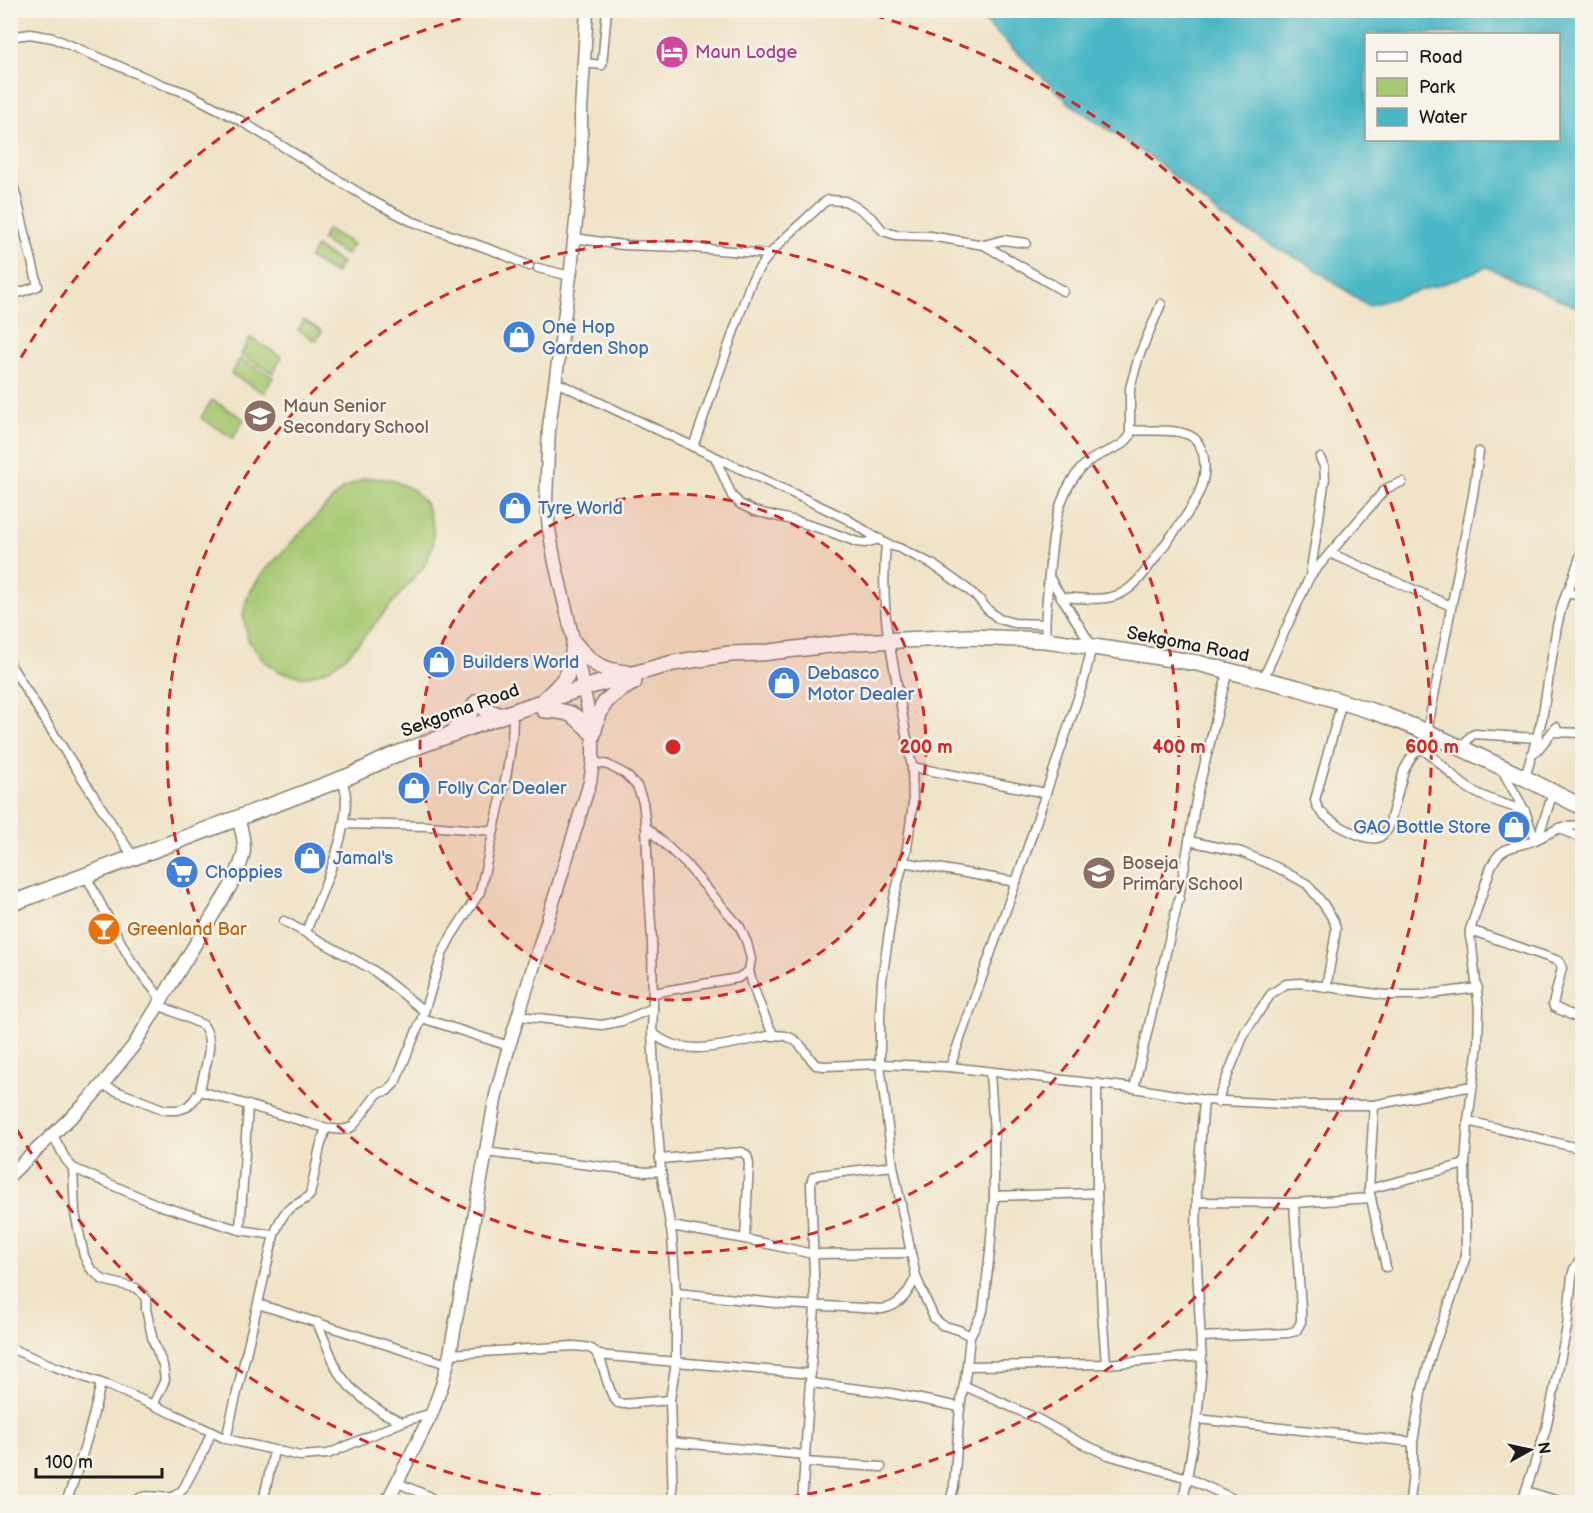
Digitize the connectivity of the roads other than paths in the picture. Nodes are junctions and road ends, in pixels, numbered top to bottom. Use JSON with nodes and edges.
{"nodes":[{"id":1,"x":587,"y":10,"type":"edge"},
{"id":2,"x":607,"y":10,"type":"edge"},
{"id":3,"x":10,"y":39,"type":"edge"},
{"id":4,"x":584,"y":63,"type":"junction"},
{"id":5,"x":10,"y":171,"type":"edge"},
{"id":6,"x":574,"y":238,"type":"junction"},
{"id":7,"x":1026,"y":243,"type":"dead end"},
{"id":8,"x":984,"y":244,"type":"junction"},
{"id":9,"x":768,"y":254,"type":"junction"},
{"id":10,"x":570,"y":276,"type":"junction"},
{"id":11,"x":1063,"y":291,"type":"dead end"},
{"id":12,"x":10,"y":297,"type":"edge"},
{"id":13,"x":1161,"y":304,"type":"dead end"},
{"id":14,"x":556,"y":382,"type":"junction"},
{"id":15,"x":1131,"y":430,"type":"junction"},
{"id":16,"x":693,"y":447,"type":"junction"},
{"id":17,"x":1479,"y":452,"type":"dead end"},
{"id":18,"x":715,"y":457,"type":"junction"},
{"id":19,"x":1320,"y":458,"type":"dead end"},
{"id":20,"x":1402,"y":482,"type":"dead end"},
{"id":21,"x":883,"y":542,"type":"junction"},
{"id":22,"x":1582,"y":551,"type":"edge"},
{"id":23,"x":1330,"y":553,"type":"junction"},
{"id":24,"x":1310,"y":576,"type":"junction"},
{"id":25,"x":1049,"y":577,"type":"junction"},
{"id":26,"x":1566,"y":593,"type":"junction"},
{"id":27,"x":1582,"y":596,"type":"edge"},
{"id":28,"x":1061,"y":597,"type":"junction"},
{"id":29,"x":1450,"y":606,"type":"junction"},
{"id":30,"x":1044,"y":624,"type":"junction"},
{"id":31,"x":889,"y":639,"type":"junction"},
{"id":32,"x":1046,"y":640,"type":"junction"},
{"id":33,"x":574,"y":643,"type":"junction"},
{"id":34,"x":1092,"y":646,"type":"junction"},
{"id":35,"x":10,"y":664,"type":"edge"},
{"id":36,"x":1228,"y":670,"type":"junction"},
{"id":37,"x":633,"y":678,"type":"junction"},
{"id":38,"x":1263,"y":679,"type":"junction"},
{"id":39,"x":584,"y":693,"type":"junction"},
{"id":40,"x":1342,"y":701,"type":"junction"},
{"id":41,"x":543,"y":706,"type":"junction"},
{"id":42,"x":507,"y":719,"type":"junction"},
{"id":43,"x":1427,"y":732,"type":"junction"},
{"id":44,"x":1582,"y":733,"type":"edge"},
{"id":45,"x":593,"y":734,"type":"junction"},
{"id":46,"x":450,"y":735,"type":"junction"},
{"id":47,"x":1538,"y":738,"type":"junction"},
{"id":48,"x":1420,"y":748,"type":"junction"},
{"id":49,"x":1463,"y":749,"type":"junction"},
{"id":50,"x":1532,"y":757,"type":"junction"},
{"id":51,"x":593,"y":762,"type":"junction"},
{"id":52,"x":1500,"y":766,"type":"junction"},
{"id":53,"x":912,"y":767,"type":"junction"},
{"id":54,"x":346,"y":777,"type":"junction"},
{"id":55,"x":1525,"y":778,"type":"junction"},
{"id":56,"x":1046,"y":793,"type":"junction"},
{"id":57,"x":1553,"y":793,"type":"junction"},
{"id":58,"x":1582,"y":807,"type":"edge"},
{"id":59,"x":1525,"y":811,"type":"junction"},
{"id":60,"x":238,"y":819,"type":"junction"},
{"id":61,"x":344,"y":824,"type":"junction"},
{"id":62,"x":1582,"y":826,"type":"edge"},
{"id":63,"x":646,"y":827,"type":"junction"},
{"id":64,"x":1558,"y":828,"type":"junction"},
{"id":65,"x":494,"y":831,"type":"junction"},
{"id":66,"x":1537,"y":839,"type":"junction"},
{"id":67,"x":1582,"y":839,"type":"edge"},
{"id":68,"x":1189,"y":841,"type":"junction"},
{"id":69,"x":134,"y":858,"type":"junction"},
{"id":70,"x":903,"y":862,"type":"junction"},
{"id":71,"x":86,"y":876,"type":"junction"},
{"id":72,"x":1016,"y":882,"type":"junction"},
{"id":73,"x":10,"y":904,"type":"edge"},
{"id":74,"x":284,"y":921,"type":"dead end"},
{"id":75,"x":1470,"y":930,"type":"junction"},
{"id":76,"x":306,"y":932,"type":"junction"},
{"id":77,"x":749,"y":971,"type":"junction"},
{"id":78,"x":1326,"y":988,"type":"junction"},
{"id":79,"x":1478,"y":988,"type":"junction"},
{"id":80,"x":653,"y":993,"type":"junction"},
{"id":81,"x":161,"y":1002,"type":"junction"},
{"id":82,"x":654,"y":1008,"type":"junction"},
{"id":83,"x":423,"y":1014,"type":"junction"},
{"id":84,"x":519,"y":1016,"type":"junction"},
{"id":85,"x":1582,"y":1020,"type":"edge"},
{"id":86,"x":652,"y":1032,"type":"junction"},
{"id":87,"x":774,"y":1036,"type":"junction"},
{"id":88,"x":509,"y":1046,"type":"junction"},
{"id":89,"x":880,"y":1065,"type":"junction"},
{"id":90,"x":950,"y":1067,"type":"junction"},
{"id":91,"x":990,"y":1072,"type":"junction"},
{"id":92,"x":1097,"y":1083,"type":"junction"},
{"id":93,"x":102,"y":1085,"type":"junction"},
{"id":94,"x":1472,"y":1086,"type":"junction"},
{"id":95,"x":1134,"y":1088,"type":"junction"},
{"id":96,"x":200,"y":1091,"type":"junction"},
{"id":97,"x":1204,"y":1100,"type":"junction"},
{"id":98,"x":1217,"y":1102,"type":"junction"},
{"id":99,"x":248,"y":1105,"type":"junction"},
{"id":100,"x":1374,"y":1105,"type":"junction"},
{"id":101,"x":1468,"y":1121,"type":"junction"},
{"id":102,"x":326,"y":1128,"type":"junction"},
{"id":103,"x":53,"y":1135,"type":"junction"},
{"id":104,"x":1582,"y":1149,"type":"edge"},
{"id":105,"x":485,"y":1152,"type":"junction"},
{"id":106,"x":660,"y":1159,"type":"junction"},
{"id":107,"x":1465,"y":1164,"type":"junction"},
{"id":108,"x":893,"y":1166,"type":"junction"},
{"id":109,"x":73,"y":1168,"type":"junction"},
{"id":110,"x":661,"y":1171,"type":"junction"},
{"id":111,"x":10,"y":1175,"type":"edge"},
{"id":112,"x":1097,"y":1193,"type":"junction"},
{"id":113,"x":1370,"y":1193,"type":"junction"},
{"id":114,"x":994,"y":1196,"type":"junction"},
{"id":115,"x":1197,"y":1202,"type":"junction"},
{"id":116,"x":1294,"y":1203,"type":"junction"},
{"id":117,"x":671,"y":1226,"type":"junction"},
{"id":118,"x":240,"y":1230,"type":"junction"},
{"id":119,"x":274,"y":1235,"type":"junction"},
{"id":120,"x":745,"y":1239,"type":"junction"},
{"id":121,"x":911,"y":1253,"type":"junction"},
{"id":122,"x":813,"y":1254,"type":"junction"},
{"id":123,"x":1582,"y":1258,"type":"edge"},
{"id":124,"x":1386,"y":1267,"type":"dead end"},
{"id":125,"x":916,"y":1277,"type":"junction"},
{"id":126,"x":676,"y":1293,"type":"junction"},
{"id":127,"x":258,"y":1304,"type":"junction"},
{"id":128,"x":815,"y":1306,"type":"junction"},
{"id":129,"x":317,"y":1322,"type":"junction"},
{"id":130,"x":970,"y":1336,"type":"junction"},
{"id":131,"x":1201,"y":1336,"type":"junction"},
{"id":132,"x":10,"y":1348,"type":"edge"},
{"id":133,"x":598,"y":1355,"type":"junction"},
{"id":134,"x":1202,"y":1356,"type":"junction"},
{"id":135,"x":448,"y":1359,"type":"junction"},
{"id":136,"x":676,"y":1362,"type":"junction"},
{"id":137,"x":1107,"y":1364,"type":"junction"},
{"id":138,"x":967,"y":1366,"type":"junction"},
{"id":139,"x":811,"y":1379,"type":"junction"},
{"id":140,"x":101,"y":1383,"type":"junction"},
{"id":141,"x":965,"y":1386,"type":"junction"},
{"id":142,"x":670,"y":1400,"type":"junction"},
{"id":143,"x":153,"y":1405,"type":"junction"},
{"id":144,"x":960,"y":1407,"type":"junction"},
{"id":145,"x":432,"y":1413,"type":"junction"},
{"id":146,"x":1197,"y":1419,"type":"junction"},
{"id":147,"x":402,"y":1422,"type":"junction"},
{"id":148,"x":211,"y":1432,"type":"junction"},
{"id":149,"x":226,"y":1439,"type":"junction"},
{"id":150,"x":671,"y":1442,"type":"junction"},
{"id":151,"x":1413,"y":1442,"type":"junction"},
{"id":152,"x":274,"y":1451,"type":"junction"},
{"id":153,"x":805,"y":1459,"type":"junction"},
{"id":154,"x":881,"y":1467,"type":"dead end"},
{"id":155,"x":1188,"y":1478,"type":"junction"},
{"id":156,"x":398,"y":1482,"type":"junction"},
{"id":157,"x":1526,"y":1491,"type":"junction"},
{"id":158,"x":174,"y":1500,"type":"edge"},
{"id":159,"x":66,"y":1503,"type":"edge"},
{"id":160,"x":134,"y":1503,"type":"edge"},
{"id":161,"x":262,"y":1503,"type":"edge"},
{"id":162,"x":387,"y":1503,"type":"edge"},
{"id":163,"x":438,"y":1503,"type":"edge"},
{"id":164,"x":673,"y":1503,"type":"edge"},
{"id":165,"x":802,"y":1503,"type":"edge"},
{"id":166,"x":950,"y":1503,"type":"edge"},
{"id":167,"x":1184,"y":1503,"type":"edge"},
{"id":168,"x":1240,"y":1503,"type":"edge"},
{"id":169,"x":1410,"y":1503,"type":"edge"},
{"id":170,"x":1522,"y":1503,"type":"edge"},
{"id":171,"x":1562,"y":1503,"type":"edge"}],
"edges":[{"from":1,"to":4,"type":"street"},
{"from":2,"to":4,"type":"street"},
{"from":3,"to":10,"type":"street"},
{"from":4,"to":6,"type":"street"},
{"from":5,"to":12,"type":"street"},
{"from":6,"to":9,"type":"street"},
{"from":6,"to":10,"type":"street"},
{"from":7,"to":8,"type":"street"},
{"from":8,"to":9,"type":"street"},
{"from":8,"to":11,"type":"street"},
{"from":9,"to":16,"type":"street"},
{"from":10,"to":14,"type":"street"},
{"from":13,"to":15,"type":"street"},
{"from":14,"to":16,"type":"street"},
{"from":14,"to":33,"type":"street"},
{"from":15,"to":25,"type":"street"},
{"from":15,"to":28,"type":"street"},
{"from":16,"to":18,"type":"street"},
{"from":17,"to":29,"type":"street"},
{"from":18,"to":21,"type":"street"},
{"from":18,"to":21,"type":"street"},
{"from":19,"to":24,"type":"street"},
{"from":20,"to":23,"type":"street"},
{"from":21,"to":30,"type":"street"},
{"from":21,"to":31,"type":"street"},
{"from":22,"to":26,"type":"street"},
{"from":23,"to":24,"type":"street"},
{"from":23,"to":29,"type":"street"},
{"from":24,"to":38,"type":"street"},
{"from":25,"to":28,"type":"street"},
{"from":25,"to":30,"type":"street"},
{"from":26,"to":27,"type":"street"},
{"from":26,"to":47,"type":"street"},
{"from":28,"to":34,"type":"street"},
{"from":29,"to":43,"type":"street"},
{"from":30,"to":32,"type":"street"},
{"from":31,"to":32,"type":"highway","name":"Sekgoma Road"},
{"from":31,"to":37,"type":"highway","name":"Sekgoma Road"},
{"from":31,"to":53,"type":"street"},
{"from":32,"to":34,"type":"highway","name":"Sekgoma Road"},
{"from":33,"to":37,"type":"highway"},
{"from":33,"to":39,"type":"street"},
{"from":33,"to":41,"type":"highway"},
{"from":34,"to":36,"type":"highway","name":"Sekgoma Road"},
{"from":34,"to":56,"type":"street"},
{"from":35,"to":69,"type":"street"},
{"from":36,"to":38,"type":"highway","name":"Sekgoma Road"},
{"from":36,"to":68,"type":"street"},
{"from":37,"to":39,"type":"highway","name":"Sekgoma Road"},
{"from":37,"to":45,"type":"highway"},
{"from":38,"to":40,"type":"highway","name":"Sekgoma Road"},
{"from":39,"to":41,"type":"highway","name":"Sekgoma Road"},
{"from":39,"to":45,"type":"street"},
{"from":40,"to":43,"type":"highway","name":"Sekgoma Road"},
{"from":40,"to":48,"type":"street"},
{"from":41,"to":42,"type":"highway","name":"Sekgoma Road"},
{"from":41,"to":45,"type":"highway"},
{"from":42,"to":46,"type":"highway","name":"Sekgoma Road"},
{"from":42,"to":46,"type":"highway"},
{"from":42,"to":54,"type":"highway","name":"Sekgoma Road"},
{"from":42,"to":65,"type":"street"},
{"from":43,"to":48,"type":"street"},
{"from":43,"to":49,"type":"highway","name":"Sekgoma Road"},
{"from":44,"to":50,"type":"street"},
{"from":45,"to":51,"type":"street"},
{"from":46,"to":54,"type":"highway","name":"Sekgoma Road"},
{"from":47,"to":49,"type":"street"},
{"from":47,"to":50,"type":"street"},
{"from":48,"to":59,"type":"street"},
{"from":49,"to":52,"type":"highway","name":"Sekgoma Road"},
{"from":50,"to":55,"type":"street"},
{"from":51,"to":63,"type":"street"},
{"from":51,"to":84,"type":"street"},
{"from":52,"to":55,"type":"highway","name":"Sekgoma Road"},
{"from":52,"to":59,"type":"street"},
{"from":53,"to":56,"type":"street"},
{"from":53,"to":70,"type":"street"},
{"from":54,"to":60,"type":"highway","name":"Sekgoma Road"},
{"from":54,"to":61,"type":"street"},
{"from":55,"to":57,"type":"highway","name":"Sekgoma Road"},
{"from":56,"to":72,"type":"street"},
{"from":57,"to":58,"type":"highway","name":"Sekgoma Road"},
{"from":57,"to":66,"type":"street"},
{"from":59,"to":66,"type":"street"},
{"from":60,"to":69,"type":"highway","name":"Sekgoma Road"},
{"from":60,"to":81,"type":"street"},
{"from":61,"to":65,"type":"street"},
{"from":61,"to":76,"type":"street"},
{"from":62,"to":64,"type":"street"},
{"from":63,"to":77,"type":"street"},
{"from":63,"to":80,"type":"street"},
{"from":64,"to":66,"type":"street"},
{"from":64,"to":67,"type":"street"},
{"from":65,"to":83,"type":"street"},
{"from":66,"to":75,"type":"street"},
{"from":68,"to":78,"type":"street"},
{"from":68,"to":95,"type":"street"},
{"from":69,"to":71,"type":"highway","name":"Sekgoma Road"},
{"from":70,"to":72,"type":"street"},
{"from":70,"to":89,"type":"street"},
{"from":71,"to":73,"type":"highway","name":"Sekgoma Road"},
{"from":71,"to":81,"type":"street"},
{"from":72,"to":90,"type":"street"},
{"from":74,"to":76,"type":"street"},
{"from":75,"to":79,"type":"street"},
{"from":75,"to":85,"type":"street"},
{"from":76,"to":83,"type":"street"},
{"from":77,"to":80,"type":"street"},
{"from":77,"to":87,"type":"street"},
{"from":78,"to":79,"type":"street"},
{"from":78,"to":98,"type":"street"},
{"from":79,"to":94,"type":"street"},
{"from":80,"to":82,"type":"street"},
{"from":81,"to":93,"type":"street"},
{"from":81,"to":96,"type":"street"},
{"from":82,"to":84,"type":"street"},
{"from":82,"to":86,"type":"street"},
{"from":83,"to":88,"type":"street"},
{"from":83,"to":102,"type":"street"},
{"from":84,"to":88,"type":"street"},
{"from":86,"to":87,"type":"street"},
{"from":86,"to":106,"type":"street"},
{"from":87,"to":89,"type":"street"},
{"from":88,"to":105,"type":"street"},
{"from":89,"to":90,"type":"street"},
{"from":89,"to":108,"type":"street"},
{"from":90,"to":91,"type":"street"},
{"from":91,"to":92,"type":"street"},
{"from":91,"to":114,"type":"street"},
{"from":92,"to":95,"type":"street"},
{"from":92,"to":112,"type":"street"},
{"from":93,"to":96,"type":"street"},
{"from":93,"to":103,"type":"street"},
{"from":94,"to":100,"type":"street"},
{"from":94,"to":101,"type":"street"},
{"from":95,"to":97,"type":"street"},
{"from":96,"to":99,"type":"street"},
{"from":97,"to":98,"type":"street"},
{"from":97,"to":115,"type":"street"},
{"from":98,"to":100,"type":"street"},
{"from":99,"to":102,"type":"street"},
{"from":99,"to":118,"type":"street"},
{"from":100,"to":113,"type":"street"},
{"from":101,"to":104,"type":"street"},
{"from":101,"to":107,"type":"street"},
{"from":102,"to":119,"type":"street"},
{"from":103,"to":109,"type":"street"},
{"from":103,"to":111,"type":"street"},
{"from":105,"to":110,"type":"street"},
{"from":105,"to":135,"type":"street"},
{"from":106,"to":110,"type":"street"},
{"from":106,"to":120,"type":"street"},
{"from":107,"to":113,"type":"street"},
{"from":107,"to":151,"type":"street"},
{"from":108,"to":121,"type":"street"},
{"from":108,"to":122,"type":"street"},
{"from":109,"to":118,"type":"street"},
{"from":109,"to":143,"type":"street"},
{"from":110,"to":117,"type":"street"},
{"from":112,"to":114,"type":"street"},
{"from":112,"to":137,"type":"street"},
{"from":113,"to":116,"type":"street"},
{"from":113,"to":124,"type":"street"},
{"from":114,"to":130,"type":"street"},
{"from":115,"to":116,"type":"street"},
{"from":115,"to":131,"type":"street"},
{"from":116,"to":131,"type":"street"},
{"from":117,"to":120,"type":"street"},
{"from":117,"to":126,"type":"street"},
{"from":118,"to":119,"type":"street"},
{"from":119,"to":127,"type":"street"},
{"from":120,"to":122,"type":"street"},
{"from":121,"to":122,"type":"street"},
{"from":121,"to":125,"type":"street"},
{"from":122,"to":128,"type":"street"},
{"from":123,"to":157,"type":"street"},
{"from":125,"to":128,"type":"street"},
{"from":125,"to":130,"type":"street"},
{"from":126,"to":128,"type":"street"},
{"from":126,"to":136,"type":"street"},
{"from":127,"to":129,"type":"street"},
{"from":127,"to":149,"type":"street"},
{"from":128,"to":139,"type":"street"},
{"from":129,"to":135,"type":"street"},
{"from":129,"to":147,"type":"street"},
{"from":130,"to":138,"type":"street"},
{"from":131,"to":134,"type":"street"},
{"from":132,"to":140,"type":"street"},
{"from":133,"to":135,"type":"street"},
{"from":133,"to":136,"type":"street"},
{"from":133,"to":142,"type":"street"},
{"from":134,"to":137,"type":"street"},
{"from":134,"to":146,"type":"street"},
{"from":135,"to":145,"type":"street"},
{"from":136,"to":139,"type":"street"},
{"from":136,"to":142,"type":"street"},
{"from":137,"to":138,"type":"street"},
{"from":138,"to":141,"type":"street"},
{"from":139,"to":144,"type":"street"},
{"from":139,"to":153,"type":"street"},
{"from":140,"to":143,"type":"street"},
{"from":140,"to":159,"type":"street"},
{"from":141,"to":144,"type":"street"},
{"from":141,"to":155,"type":"street"},
{"from":142,"to":150,"type":"street"},
{"from":143,"to":148,"type":"street"},
{"from":144,"to":166,"type":"street"},
{"from":145,"to":147,"type":"street"},
{"from":145,"to":156,"type":"street"},
{"from":146,"to":151,"type":"street"},
{"from":146,"to":155,"type":"street"},
{"from":147,"to":152,"type":"street"},
{"from":148,"to":149,"type":"street"},
{"from":148,"to":158,"type":"street"},
{"from":149,"to":152,"type":"street"},
{"from":150,"to":153,"type":"street"},
{"from":150,"to":164,"type":"street"},
{"from":151,"to":169,"type":"street"},
{"from":152,"to":161,"type":"street"},
{"from":153,"to":154,"type":"street"},
{"from":153,"to":165,"type":"street"},
{"from":155,"to":167,"type":"street"},
{"from":155,"to":168,"type":"street"},
{"from":156,"to":162,"type":"street"},
{"from":156,"to":163,"type":"street"},
{"from":157,"to":170,"type":"street"},
{"from":157,"to":171,"type":"street"},
{"from":158,"to":160,"type":"street"}]}
